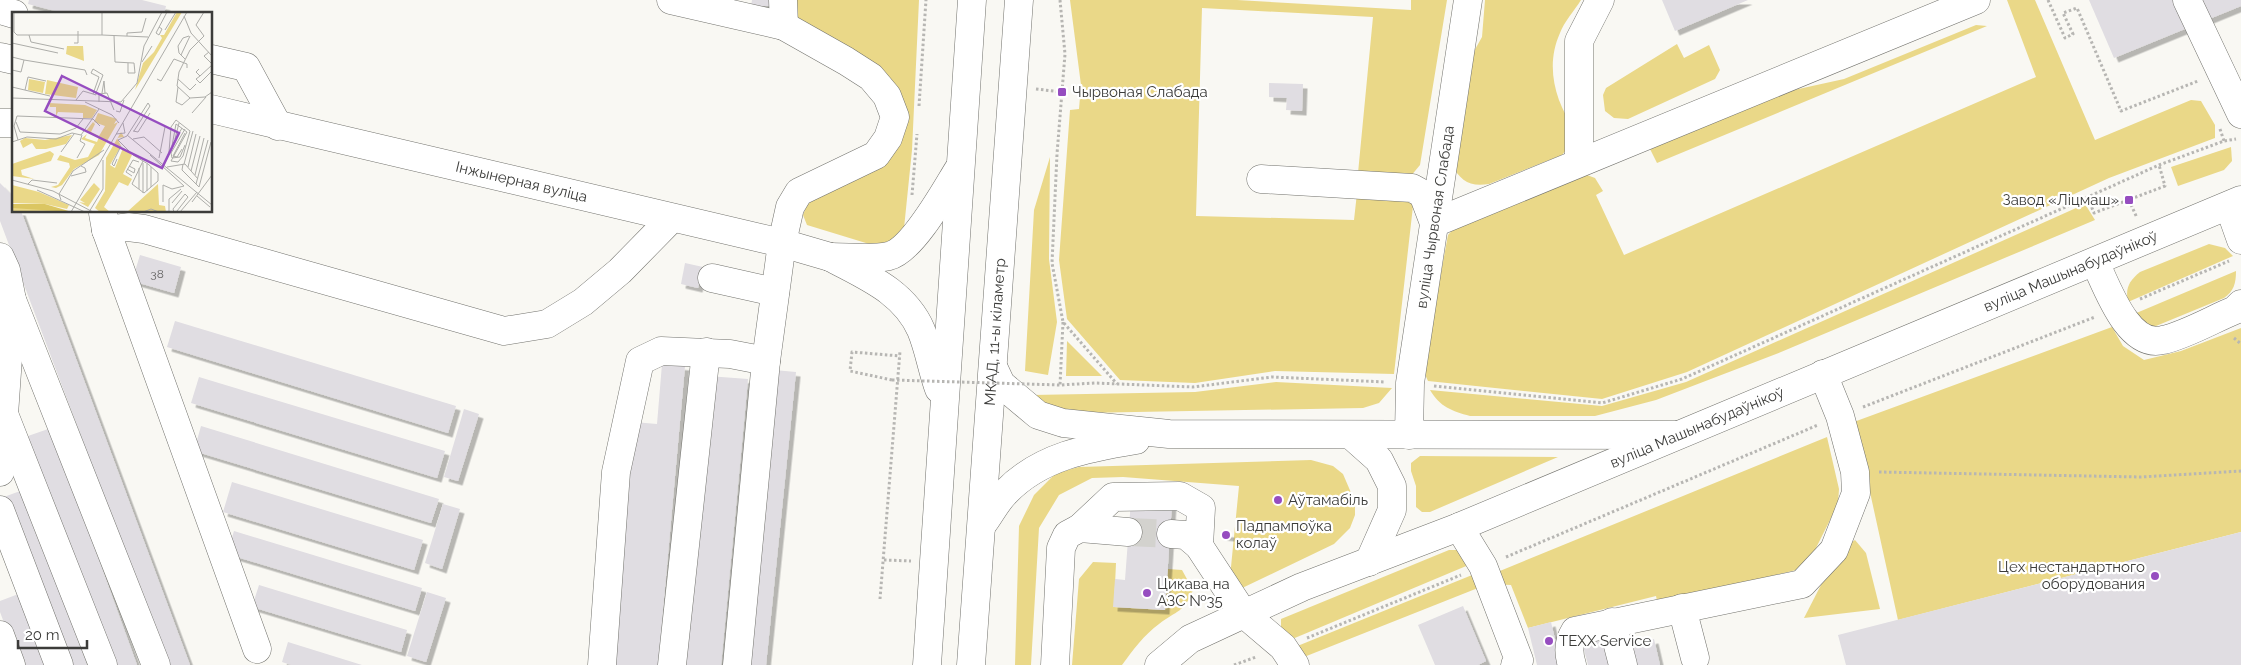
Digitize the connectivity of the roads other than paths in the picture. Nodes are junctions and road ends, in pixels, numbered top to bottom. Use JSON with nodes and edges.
{"nodes":[{"id":1,"x":671,"y":0,"type":"edge"},
{"id":2,"x":972,"y":0,"type":"edge"},
{"id":3,"x":1019,"y":0,"type":"edge"},
{"id":4,"x":1468,"y":0,"type":"edge"},
{"id":5,"x":1600,"y":0,"type":"edge"},
{"id":6,"x":1976,"y":0,"type":"edge"},
{"id":7,"x":2187,"y":0,"type":"edge"},
{"id":8,"x":783,"y":13,"type":"edge"},
{"id":9,"x":212,"y":59,"type":"edge"},
{"id":10,"x":212,"y":109,"type":"edge"},
{"id":11,"x":2241,"y":114,"type":"edge"},
{"id":12,"x":278,"y":126,"type":"junction"},
{"id":13,"x":1579,"y":162,"type":"junction"},
{"id":14,"x":960,"y":166,"type":"junction"},
{"id":15,"x":1261,"y":179,"type":"dead end"},
{"id":16,"x":2235,"y":203,"type":"edge"},
{"id":17,"x":671,"y":219,"type":"junction"},
{"id":18,"x":105,"y":220,"type":"edge"},
{"id":19,"x":1434,"y":223,"type":"junction"},
{"id":20,"x":782,"y":243,"type":"junction"},
{"id":21,"x":2237,"y":250,"type":"edge"},
{"id":22,"x":830,"y":257,"type":"junction"},
{"id":23,"x":0,"y":258,"type":"edge"},
{"id":24,"x":2095,"y":262,"type":"junction"},
{"id":25,"x":712,"y":278,"type":"dead end"},
{"id":26,"x":775,"y":292,"type":"junction"},
{"id":27,"x":12,"y":300,"type":"junction"},
{"id":28,"x":2241,"y":304,"type":"edge"},
{"id":29,"x":706,"y":352,"type":"junction"},
{"id":30,"x":766,"y":361,"type":"junction"},
{"id":31,"x":994,"y":369,"type":"junction"},
{"id":32,"x":1823,"y":374,"type":"junction"},
{"id":33,"x":944,"y":400,"type":"junction"},
{"id":34,"x":4,"y":414,"type":"junction"},
{"id":35,"x":1169,"y":434,"type":"junction"},
{"id":36,"x":1409,"y":434,"type":"junction"},
{"id":37,"x":1676,"y":435,"type":"junction"},
{"id":38,"x":1352,"y":436,"type":"junction"},
{"id":39,"x":0,"y":472,"type":"edge"},
{"id":40,"x":0,"y":510,"type":"edge"},
{"id":41,"x":982,"y":525,"type":"junction"},
{"id":42,"x":1459,"y":527,"type":"junction"},
{"id":43,"x":1080,"y":528,"type":"junction"},
{"id":44,"x":1128,"y":532,"type":"tunnel mouth"},
{"id":45,"x":1170,"y":534,"type":"tunnel mouth"},
{"id":46,"x":1198,"y":546,"type":"junction"},
{"id":47,"x":1369,"y":562,"type":"junction"},
{"id":48,"x":1682,"y":608,"type":"junction"},
{"id":49,"x":1243,"y":612,"type":"junction"},
{"id":50,"x":1612,"y":622,"type":"junction"},
{"id":51,"x":0,"y":635,"type":"edge"},
{"id":52,"x":257,"y":649,"type":"dead end"},
{"id":53,"x":1289,"y":656,"type":"edge"},
{"id":54,"x":1695,"y":658,"type":"dead end"},
{"id":55,"x":11,"y":665,"type":"edge"},
{"id":56,"x":59,"y":665,"type":"edge"},
{"id":57,"x":103,"y":665,"type":"edge"},
{"id":58,"x":156,"y":665,"type":"edge"},
{"id":59,"x":602,"y":665,"type":"edge"},
{"id":60,"x":672,"y":665,"type":"edge"},
{"id":61,"x":737,"y":665,"type":"edge"},
{"id":62,"x":927,"y":665,"type":"edge"},
{"id":63,"x":971,"y":665,"type":"edge"},
{"id":64,"x":1055,"y":665,"type":"edge"},
{"id":65,"x":1159,"y":665,"type":"edge"},
{"id":66,"x":1515,"y":665,"type":"edge"},
{"id":67,"x":1572,"y":665,"type":"edge"},
{"id":68,"x":1623,"y":665,"type":"edge"}],
"edges":[{"from":1,"to":8,"type":"main road"},
{"from":2,"to":14,"type":"main road"},
{"from":3,"to":31,"type":"main road","name":"МКАД, 11-ы кіламетр"},
{"from":4,"to":19,"type":"main road","name":"вуліца Чырвоная Слабада"},
{"from":5,"to":13,"type":"main road"},
{"from":6,"to":13,"type":"main road"},
{"from":7,"to":11,"type":"main road"},
{"from":8,"to":20,"type":"main road"},
{"from":9,"to":12,"type":"main road"},
{"from":10,"to":12,"type":"main road","name":"Інжынерная вуліца"},
{"from":12,"to":17,"type":"main road","name":"Інжынерная вуліца"},
{"from":13,"to":19,"type":"main road"},
{"from":14,"to":22,"type":"main road"},
{"from":14,"to":33,"type":"main road"},
{"from":15,"to":19,"type":"main road"},
{"from":16,"to":21,"type":"main road"},
{"from":16,"to":24,"type":"main road","name":"вуліца Машынабудаўнікоў"},
{"from":17,"to":18,"type":"main road"},
{"from":17,"to":20,"type":"main road","name":"Інжынерная вуліца"},
{"from":18,"to":52,"type":"main road"},
{"from":19,"to":36,"type":"main road","name":"вуліца Чырвоная Слабада"},
{"from":20,"to":22,"type":"main road","name":"Інжынерная вуліца"},
{"from":20,"to":26,"type":"main road"},
{"from":22,"to":33,"type":"main road"},
{"from":23,"to":27,"type":"main road"},
{"from":24,"to":28,"type":"main road"},
{"from":24,"to":32,"type":"main road","name":"вуліца Машынабудаўнікоў"},
{"from":25,"to":26,"type":"main road"},
{"from":26,"to":30,"type":"main road"},
{"from":27,"to":34,"type":"main road"},
{"from":27,"to":58,"type":"main road"},
{"from":29,"to":30,"type":"main road"},
{"from":29,"to":59,"type":"main road"},
{"from":29,"to":60,"type":"main road"},
{"from":30,"to":61,"type":"main road"},
{"from":31,"to":35,"type":"main road"},
{"from":31,"to":41,"type":"main road","name":"МКАД, 11-ы кіламетр"},
{"from":32,"to":37,"type":"main road","name":"вуліца Машынабудаўнікоў"},
{"from":32,"to":48,"type":"main road"},
{"from":33,"to":62,"type":"main road"},
{"from":34,"to":39,"type":"main road"},
{"from":34,"to":57,"type":"main road"},
{"from":35,"to":38,"type":"main road"},
{"from":35,"to":41,"type":"main road"},
{"from":36,"to":37,"type":"main road"},
{"from":36,"to":38,"type":"main road"},
{"from":37,"to":42,"type":"main road","name":"вуліца Машынабудаўнікоў"},
{"from":38,"to":47,"type":"main road"},
{"from":40,"to":56,"type":"main road"},
{"from":41,"to":63,"type":"main road","name":"МКАД, 11-ы кіламетр"},
{"from":42,"to":47,"type":"main road","name":"вуліца Машынабудаўнікоў"},
{"from":42,"to":66,"type":"main road"},
{"from":43,"to":44,"type":"main road"},
{"from":43,"to":46,"type":"main road"},
{"from":43,"to":64,"type":"main road"},
{"from":45,"to":46,"type":"main road"},
{"from":46,"to":49,"type":"main road"},
{"from":47,"to":49,"type":"main road","name":"вуліца Машынабудаўнікоў"},
{"from":48,"to":50,"type":"main road"},
{"from":48,"to":54,"type":"main road"},
{"from":49,"to":53,"type":"main road"},
{"from":49,"to":65,"type":"main road","name":"вуліца Машынабудаўнікоў"},
{"from":50,"to":67,"type":"main road"},
{"from":50,"to":68,"type":"main road"},
{"from":51,"to":55,"type":"main road"}]}
